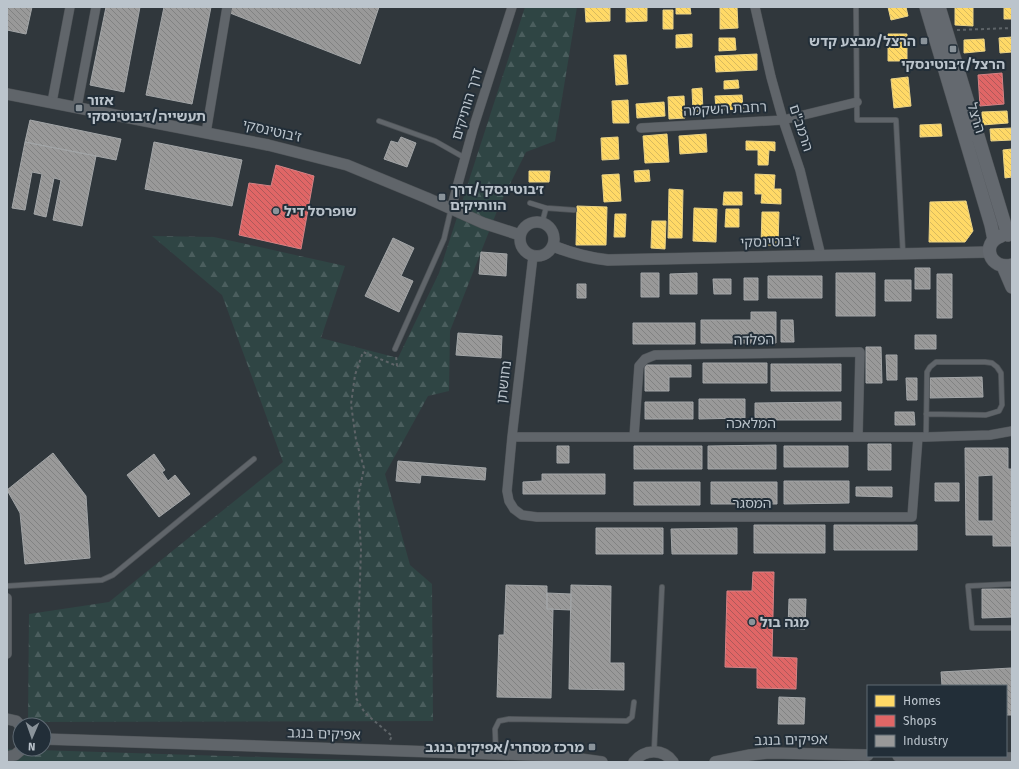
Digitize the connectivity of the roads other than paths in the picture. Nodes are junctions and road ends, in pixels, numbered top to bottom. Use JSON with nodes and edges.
{"nodes":[{"id":1,"x":70,"y":7,"type":"edge"},
{"id":2,"x":96,"y":7,"type":"edge"},
{"id":3,"x":227,"y":7,"type":"edge"},
{"id":4,"x":512,"y":7,"type":"edge"},
{"id":5,"x":755,"y":7,"type":"edge"},
{"id":6,"x":856,"y":7,"type":"edge"},
{"id":7,"x":926,"y":7,"type":"edge"},
{"id":8,"x":939,"y":7,"type":"edge"},
{"id":9,"x":7,"y":94,"type":"edge"},
{"id":10,"x":52,"y":102,"type":"junction"},
{"id":11,"x":856,"y":102,"type":"junction"},
{"id":12,"x":77,"y":107,"type":"junction"},
{"id":13,"x":783,"y":120,"type":"junction"},
{"id":14,"x":379,"y":121,"type":"dead end"},
{"id":15,"x":641,"y":128,"type":"dead end"},
{"id":16,"x":206,"y":133,"type":"junction"},
{"id":17,"x":465,"y":158,"type":"junction"},
{"id":18,"x":530,"y":203,"type":"dead end"},
{"id":19,"x":546,"y":208,"type":"junction"},
{"id":20,"x":451,"y":209,"type":"junction"},
{"id":21,"x":574,"y":210,"type":"dead end"},
{"id":22,"x":542,"y":223,"type":"junction"},
{"id":23,"x":520,"y":235,"type":"junction"},
{"id":24,"x":1010,"y":236,"type":"edge"},
{"id":25,"x":994,"y":240,"type":"junction"},
{"id":26,"x":553,"y":246,"type":"junction"},
{"id":27,"x":989,"y":252,"type":"junction"},
{"id":28,"x":903,"y":254,"type":"junction"},
{"id":29,"x":533,"y":256,"type":"junction"},
{"id":30,"x":821,"y":256,"type":"junction"},
{"id":31,"x":1007,"y":266,"type":"edge"},
{"id":32,"x":1012,"y":287,"type":"edge"},
{"id":33,"x":395,"y":349,"type":"road end"},
{"id":34,"x":926,"y":414,"type":"junction"},
{"id":35,"x":1012,"y":431,"type":"edge"},
{"id":36,"x":990,"y":435,"type":"junction"},
{"id":37,"x":858,"y":436,"type":"junction"},
{"id":38,"x":512,"y":437,"type":"junction"},
{"id":39,"x":634,"y":437,"type":"junction"},
{"id":40,"x":922,"y":437,"type":"junction"},
{"id":41,"x":1012,"y":438,"type":"edge"},
{"id":42,"x":254,"y":459,"type":"dead end"},
{"id":43,"x":514,"y":509,"type":"joint"},
{"id":44,"x":1012,"y":584,"type":"edge"},
{"id":45,"x":7,"y":586,"type":"edge"},
{"id":46,"x":662,"y":587,"type":"dead end"},
{"id":47,"x":7,"y":598,"type":"edge"},
{"id":48,"x":1012,"y":628,"type":"edge"},
{"id":49,"x":7,"y":654,"type":"edge"},
{"id":50,"x":634,"y":702,"type":"dead end"},
{"id":51,"x":52,"y":739,"type":"edge"},
{"id":52,"x":654,"y":752,"type":"junction"},
{"id":53,"x":496,"y":754,"type":"junction"},
{"id":54,"x":867,"y":755,"type":"edge"},
{"id":55,"x":955,"y":757,"type":"edge"},
{"id":56,"x":1012,"y":758,"type":"edge"},
{"id":57,"x":602,"y":762,"type":"edge"},
{"id":58,"x":634,"y":762,"type":"edge"},
{"id":59,"x":673,"y":762,"type":"edge"},
{"id":60,"x":715,"y":762,"type":"edge"}],
"edges":[{"from":1,"to":10,"type":"street"},
{"from":2,"to":12,"type":"street"},
{"from":3,"to":16,"type":"street"},
{"from":4,"to":17,"type":"street","name":"דרך הותיקים"},
{"from":5,"to":13,"type":"street","name":"הרמב\"ם"},
{"from":6,"to":11,"type":"lane"},
{"from":7,"to":25,"type":"main road","name":"הרצל"},
{"from":8,"to":24,"type":"main road","name":"הרצל"},
{"from":9,"to":10,"type":"street","name":"ז'בוטינסקי"},
{"from":10,"to":12,"type":"street","name":"ז'בוטינסקי"},
{"from":11,"to":13,"type":"street","name":"רחבת השקמה"},
{"from":11,"to":28,"type":"lane"},
{"from":12,"to":16,"type":"street","name":"ז'בוטינסקי"},
{"from":13,"to":15,"type":"street","name":"רחבת השקמה"},
{"from":13,"to":30,"type":"street","name":"הרמב\"ם"},
{"from":14,"to":17,"type":"lane"},
{"from":16,"to":20,"type":"street","name":"ז'בוטינסקי"},
{"from":17,"to":20,"type":"street","name":"דרך הותיקים"},
{"from":18,"to":19,"type":"lane"},
{"from":19,"to":21,"type":"lane"},
{"from":19,"to":22,"type":"lane"},
{"from":20,"to":23,"type":"street","name":"ז'בוטינסקי"},
{"from":20,"to":33,"type":"lane"},
{"from":22,"to":23,"type":"street"},
{"from":22,"to":26,"type":"street"},
{"from":23,"to":29,"type":"street"},
{"from":24,"to":25,"type":"main road"},
{"from":25,"to":27,"type":"main road"},
{"from":26,"to":29,"type":"street"},
{"from":26,"to":30,"type":"street","name":"ז'בוטינסקי"},
{"from":27,"to":28,"type":"street","name":"ז'בוטינסקי"},
{"from":27,"to":31,"type":"main road"},
{"from":28,"to":30,"type":"street","name":"ז'בוטינסקי"},
{"from":29,"to":38,"type":"street","name":"נחושתן"},
{"from":31,"to":32,"type":"main road"},
{"from":34,"to":34,"type":"lane"},
{"from":34,"to":40,"type":"lane"},
{"from":35,"to":36,"type":"street","name":"המלאכה"},
{"from":36,"to":40,"type":"street","name":"המלאכה"},
{"from":36,"to":41,"type":"street","name":"המלאכה"},
{"from":37,"to":39,"type":"street","name":"המלאכה"},
{"from":37,"to":39,"type":"street","name":"הפלדה"},
{"from":37,"to":40,"type":"street","name":"המלאכה"},
{"from":38,"to":39,"type":"street","name":"המלאכה"},
{"from":38,"to":43,"type":"street","name":"נחושתן"},
{"from":40,"to":43,"type":"street","name":"המסגר"},
{"from":42,"to":45,"type":"lane"},
{"from":44,"to":48,"type":"lane"},
{"from":46,"to":52,"type":"lane"},
{"from":47,"to":49,"type":"street"},
{"from":50,"to":53,"type":"lane"},
{"from":51,"to":53,"type":"street","name":"אפיקים בנגב"},
{"from":52,"to":58,"type":"street"},
{"from":52,"to":59,"type":"street"},
{"from":53,"to":57,"type":"street","name":"אפיקים בנגב"},
{"from":54,"to":60,"type":"street","name":"אפיקים בנגב"},
{"from":55,"to":56,"type":"street"}]}
